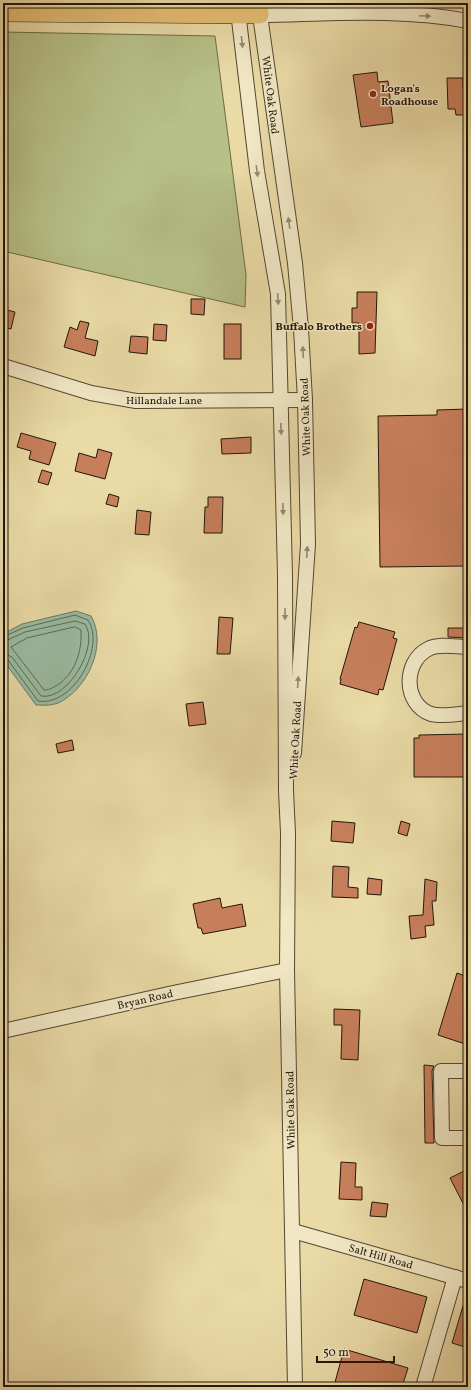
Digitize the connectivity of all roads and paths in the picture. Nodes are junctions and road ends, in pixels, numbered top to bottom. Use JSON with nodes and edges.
{"nodes":[{"id":1,"x":238,"y":9,"type":"edge"},
{"id":2,"x":260,"y":9,"type":"edge"},
{"id":3,"x":3,"y":13,"type":"edge"},
{"id":4,"x":468,"y":21,"type":"edge"},
{"id":5,"x":3,"y":366,"type":"edge"},
{"id":6,"x":281,"y":399,"type":"junction"},
{"id":7,"x":305,"y":400,"type":"junction"},
{"id":8,"x":468,"y":647,"type":"edge"},
{"id":9,"x":468,"y":714,"type":"edge"},
{"id":10,"x":288,"y":832,"type":"junction"},
{"id":11,"x":287,"y":970,"type":"junction"},
{"id":12,"x":3,"y":1031,"type":"edge"},
{"id":13,"x":468,"y":1071,"type":"edge"},
{"id":14,"x":468,"y":1138,"type":"edge"},
{"id":15,"x":293,"y":1231,"type":"junction"},
{"id":16,"x":462,"y":1279,"type":"edge"},
{"id":17,"x":295,"y":1387,"type":"edge"},
{"id":18,"x":423,"y":1387,"type":"edge"}],
"edges":[{"from":1,"to":2,"type":"main road"},
{"from":1,"to":3,"type":"main road"},
{"from":1,"to":6,"type":"street","name":"White Oak Road","one_way":true},
{"from":2,"to":4,"type":"street","one_way":true},
{"from":7,"to":2,"type":"street","name":"White Oak Road","one_way":true},
{"from":5,"to":6,"type":"street","name":"Hillandale Lane"},
{"from":6,"to":7,"type":"street","name":"Hillandale Lane"},
{"from":6,"to":10,"type":"street","name":"White Oak Road","one_way":true},
{"from":10,"to":7,"type":"street","name":"White Oak Road","one_way":true},
{"from":8,"to":9,"type":"street"},
{"from":10,"to":11,"type":"street","name":"White Oak Road"},
{"from":11,"to":12,"type":"street","name":"Bryan Road"},
{"from":11,"to":15,"type":"street","name":"White Oak Road"},
{"from":13,"to":14,"type":"street"},
{"from":15,"to":16,"type":"street","name":"Salt Hill Road"},
{"from":15,"to":17,"type":"street","name":"White Oak Road"},
{"from":16,"to":18,"type":"street"}]}
